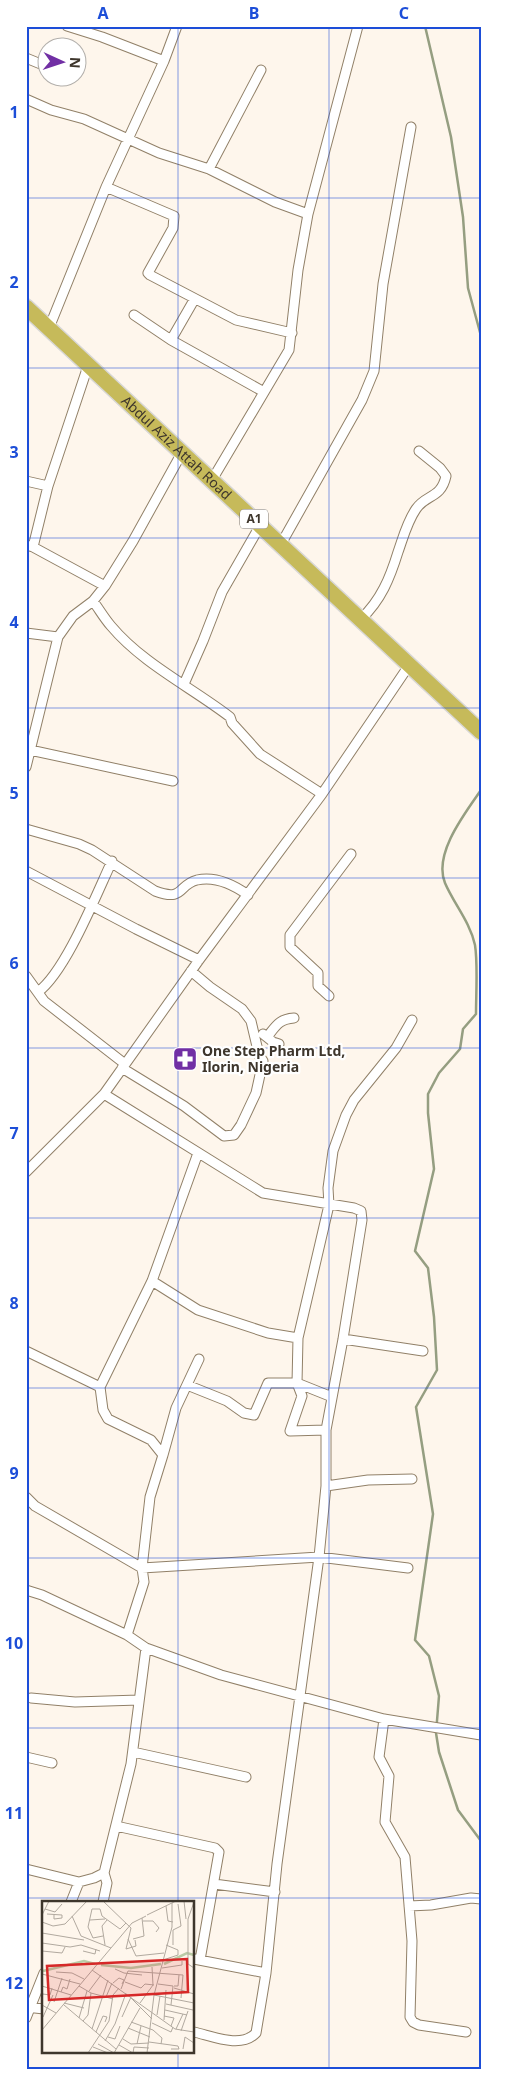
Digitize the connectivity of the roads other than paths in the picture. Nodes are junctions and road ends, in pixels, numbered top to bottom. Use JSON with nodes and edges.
{"nodes":[{"id":1,"x":67,"y":26,"type":"edge"},
{"id":2,"x":177,"y":26,"type":"edge"},
{"id":3,"x":358,"y":26,"type":"edge"},
{"id":4,"x":26,"y":58,"type":"edge"},
{"id":5,"x":164,"y":61,"type":"junction"},
{"id":6,"x":38,"y":63,"type":"edge"},
{"id":7,"x":261,"y":70,"type":"dead end"},
{"id":8,"x":26,"y":99,"type":"edge"},
{"id":9,"x":411,"y":127,"type":"dead end"},
{"id":10,"x":128,"y":138,"type":"junction"},
{"id":11,"x":210,"y":168,"type":"junction"},
{"id":12,"x":106,"y":187,"type":"junction"},
{"id":13,"x":308,"y":214,"type":"junction"},
{"id":14,"x":194,"y":300,"type":"junction"},
{"id":15,"x":26,"y":306,"type":"edge"},
{"id":16,"x":134,"y":315,"type":"dead end"},
{"id":17,"x":26,"y":317,"type":"edge"},
{"id":18,"x":49,"y":328,"type":"junction"},
{"id":19,"x":292,"y":333,"type":"junction"},
{"id":20,"x":171,"y":340,"type":"junction"},
{"id":21,"x":88,"y":369,"type":"junction"},
{"id":22,"x":264,"y":392,"type":"junction"},
{"id":23,"x":419,"y":451,"type":"dead end"},
{"id":24,"x":178,"y":458,"type":"junction"},
{"id":25,"x":212,"y":480,"type":"junction"},
{"id":26,"x":26,"y":481,"type":"edge"},
{"id":27,"x":48,"y":486,"type":"junction"},
{"id":28,"x":257,"y":531,"type":"junction"},
{"id":29,"x":281,"y":544,"type":"junction"},
{"id":30,"x":30,"y":546,"type":"edge"},
{"id":31,"x":105,"y":586,"type":"junction"},
{"id":32,"x":93,"y":601,"type":"junction"},
{"id":33,"x":361,"y":619,"type":"junction"},
{"id":34,"x":26,"y":633,"type":"edge"},
{"id":35,"x":58,"y":637,"type":"junction"},
{"id":36,"x":408,"y":667,"type":"junction"},
{"id":37,"x":184,"y":684,"type":"junction"},
{"id":38,"x":481,"y":732,"type":"edge"},
{"id":39,"x":481,"y":740,"type":"edge"},
{"id":40,"x":30,"y":750,"type":"junction"},
{"id":41,"x":26,"y":767,"type":"edge"},
{"id":42,"x":173,"y":781,"type":"dead end"},
{"id":43,"x":322,"y":794,"type":"junction"},
{"id":44,"x":26,"y":830,"type":"edge"},
{"id":45,"x":351,"y":854,"type":"dead end"},
{"id":46,"x":112,"y":861,"type":"junction"},
{"id":47,"x":26,"y":871,"type":"edge"},
{"id":48,"x":248,"y":895,"type":"junction"},
{"id":49,"x":92,"y":904,"type":"junction"},
{"id":50,"x":199,"y":960,"type":"junction"},
{"id":51,"x":191,"y":971,"type":"junction"},
{"id":52,"x":26,"y":976,"type":"edge"},
{"id":53,"x":38,"y":992,"type":"junction"},
{"id":54,"x":329,"y":996,"type":"dead end"},
{"id":55,"x":294,"y":1018,"type":"dead end"},
{"id":56,"x":412,"y":1020,"type":"dead end"},
{"id":57,"x":253,"y":1029,"type":"junction"},
{"id":58,"x":267,"y":1037,"type":"junction"},
{"id":59,"x":279,"y":1044,"type":"dead end"},
{"id":60,"x":123,"y":1066,"type":"junction"},
{"id":61,"x":104,"y":1094,"type":"junction"},
{"id":62,"x":198,"y":1153,"type":"junction"},
{"id":63,"x":30,"y":1162,"type":"edge"},
{"id":64,"x":26,"y":1172,"type":"edge"},
{"id":65,"x":329,"y":1205,"type":"junction"},
{"id":66,"x":152,"y":1281,"type":"junction"},
{"id":67,"x":298,"y":1338,"type":"junction"},
{"id":68,"x":343,"y":1339,"type":"junction"},
{"id":69,"x":26,"y":1351,"type":"edge"},
{"id":70,"x":423,"y":1351,"type":"dead end"},
{"id":71,"x":199,"y":1359,"type":"dead end"},
{"id":72,"x":297,"y":1383,"type":"junction"},
{"id":73,"x":186,"y":1385,"type":"junction"},
{"id":74,"x":100,"y":1388,"type":"junction"},
{"id":75,"x":332,"y":1397,"type":"junction"},
{"id":76,"x":326,"y":1430,"type":"junction"},
{"id":77,"x":163,"y":1455,"type":"junction"},
{"id":78,"x":412,"y":1479,"type":"dead end"},
{"id":79,"x":326,"y":1486,"type":"junction"},
{"id":80,"x":26,"y":1497,"type":"edge"},
{"id":81,"x":319,"y":1557,"type":"junction"},
{"id":82,"x":142,"y":1568,"type":"junction"},
{"id":83,"x":408,"y":1568,"type":"dead end"},
{"id":84,"x":26,"y":1590,"type":"edge"},
{"id":85,"x":127,"y":1635,"type":"junction"},
{"id":86,"x":146,"y":1648,"type":"junction"},
{"id":87,"x":300,"y":1696,"type":"junction"},
{"id":88,"x":32,"y":1698,"type":"dead end"},
{"id":89,"x":140,"y":1700,"type":"junction"},
{"id":90,"x":384,"y":1719,"type":"junction"},
{"id":91,"x":481,"y":1735,"type":"edge"},
{"id":92,"x":133,"y":1752,"type":"junction"},
{"id":93,"x":26,"y":1757,"type":"edge"},
{"id":94,"x":52,"y":1763,"type":"dead end"},
{"id":95,"x":246,"y":1777,"type":"dead end"},
{"id":96,"x":116,"y":1826,"type":"junction"},
{"id":97,"x":26,"y":1869,"type":"edge"},
{"id":98,"x":104,"y":1873,"type":"junction"},
{"id":99,"x":80,"y":1882,"type":"junction"},
{"id":100,"x":214,"y":1884,"type":"junction"},
{"id":101,"x":275,"y":1892,"type":"junction"},
{"id":102,"x":481,"y":1899,"type":"edge"},
{"id":103,"x":72,"y":1901,"type":"edge"},
{"id":104,"x":103,"y":1901,"type":"edge"},
{"id":105,"x":409,"y":1906,"type":"junction"},
{"id":106,"x":197,"y":1959,"type":"edge"},
{"id":107,"x":266,"y":1973,"type":"junction"},
{"id":108,"x":42,"y":1977,"type":"edge"},
{"id":109,"x":28,"y":2007,"type":"edge"},
{"id":110,"x":42,"y":2009,"type":"edge"},
{"id":111,"x":26,"y":2018,"type":"edge"},
{"id":112,"x":195,"y":2032,"type":"edge"},
{"id":113,"x":466,"y":2032,"type":"dead end"}],
"edges":[{"from":1,"to":5,"type":"street"},
{"from":2,"to":5,"type":"street"},
{"from":3,"to":13,"type":"street"},
{"from":4,"to":6,"type":"street"},
{"from":5,"to":10,"type":"street"},
{"from":7,"to":11,"type":"street"},
{"from":8,"to":10,"type":"street"},
{"from":9,"to":29,"type":"street"},
{"from":10,"to":11,"type":"street"},
{"from":10,"to":12,"type":"street"},
{"from":11,"to":13,"type":"street"},
{"from":12,"to":14,"type":"street"},
{"from":12,"to":18,"type":"street"},
{"from":13,"to":19,"type":"street"},
{"from":14,"to":19,"type":"street"},
{"from":14,"to":20,"type":"street"},
{"from":15,"to":18,"type":"highway","name":"Abdul Aziz Attah Road","number":"A1"},
{"from":16,"to":20,"type":"street"},
{"from":17,"to":21,"type":"highway","name":"Abdul Aziz Attah Road","number":"A1"},
{"from":18,"to":21,"type":"highway","name":"Abdul Aziz Attah Road","number":"A1"},
{"from":19,"to":22,"type":"street"},
{"from":20,"to":22,"type":"street"},
{"from":21,"to":24,"type":"highway","name":"Abdul Aziz Attah Road","number":"A1"},
{"from":21,"to":25,"type":"highway","name":"Abdul Aziz Attah Road","number":"A1"},
{"from":21,"to":27,"type":"street"},
{"from":22,"to":25,"type":"street"},
{"from":23,"to":33,"type":"street"},
{"from":24,"to":28,"type":"highway","name":"Abdul Aziz Attah Road","number":"A1"},
{"from":24,"to":31,"type":"street"},
{"from":25,"to":29,"type":"highway","name":"Abdul Aziz Attah Road","number":"A1"},
{"from":26,"to":27,"type":"street"},
{"from":27,"to":30,"type":"street"},
{"from":28,"to":36,"type":"highway","name":"Abdul Aziz Attah Road","number":"A1"},
{"from":28,"to":37,"type":"street"},
{"from":29,"to":33,"type":"highway","name":"Abdul Aziz Attah Road","number":"A1"},
{"from":30,"to":31,"type":"street"},
{"from":31,"to":32,"type":"street"},
{"from":32,"to":35,"type":"street"},
{"from":32,"to":37,"type":"street"},
{"from":33,"to":36,"type":"highway","name":"Abdul Aziz Attah Road","number":"A1"},
{"from":34,"to":35,"type":"street"},
{"from":35,"to":40,"type":"street"},
{"from":36,"to":38,"type":"highway","name":"Abdul Aziz Attah Road","number":"A1"},
{"from":36,"to":39,"type":"highway","name":"Abdul Aziz Attah Road","number":"A1"},
{"from":36,"to":43,"type":"street"},
{"from":37,"to":43,"type":"street"},
{"from":40,"to":41,"type":"street"},
{"from":40,"to":42,"type":"street"},
{"from":43,"to":48,"type":"street"},
{"from":44,"to":46,"type":"street"},
{"from":45,"to":54,"type":"street"},
{"from":46,"to":48,"type":"street"},
{"from":46,"to":49,"type":"street"},
{"from":47,"to":49,"type":"street"},
{"from":48,"to":50,"type":"street"},
{"from":49,"to":50,"type":"street"},
{"from":49,"to":53,"type":"street"},
{"from":50,"to":51,"type":"street"},
{"from":51,"to":57,"type":"street"},
{"from":51,"to":60,"type":"street"},
{"from":52,"to":53,"type":"street"},
{"from":53,"to":60,"type":"street"},
{"from":55,"to":58,"type":"street"},
{"from":56,"to":65,"type":"street"},
{"from":57,"to":58,"type":"street"},
{"from":57,"to":60,"type":"street"},
{"from":58,"to":59,"type":"street"},
{"from":60,"to":61,"type":"street"},
{"from":61,"to":62,"type":"street"},
{"from":61,"to":63,"type":"street"},
{"from":62,"to":65,"type":"street"},
{"from":62,"to":66,"type":"street"},
{"from":63,"to":64,"type":"street"},
{"from":65,"to":67,"type":"street"},
{"from":65,"to":68,"type":"street"},
{"from":66,"to":67,"type":"street"},
{"from":66,"to":74,"type":"street"},
{"from":67,"to":72,"type":"street"},
{"from":68,"to":70,"type":"street"},
{"from":68,"to":75,"type":"street"},
{"from":69,"to":74,"type":"street"},
{"from":71,"to":73,"type":"street"},
{"from":72,"to":73,"type":"street"},
{"from":72,"to":75,"type":"street"},
{"from":72,"to":76,"type":"street"},
{"from":73,"to":77,"type":"street"},
{"from":74,"to":77,"type":"street"},
{"from":75,"to":76,"type":"street"},
{"from":76,"to":79,"type":"street"},
{"from":77,"to":82,"type":"street"},
{"from":78,"to":79,"type":"street"},
{"from":79,"to":81,"type":"street"},
{"from":80,"to":82,"type":"street"},
{"from":81,"to":82,"type":"street"},
{"from":81,"to":83,"type":"street"},
{"from":81,"to":87,"type":"street"},
{"from":82,"to":85,"type":"street"},
{"from":84,"to":85,"type":"street"},
{"from":85,"to":86,"type":"street"},
{"from":86,"to":87,"type":"street"},
{"from":86,"to":89,"type":"street"},
{"from":87,"to":90,"type":"street"},
{"from":87,"to":101,"type":"street"},
{"from":88,"to":89,"type":"street"},
{"from":89,"to":92,"type":"street"},
{"from":90,"to":91,"type":"street"},
{"from":90,"to":105,"type":"street"},
{"from":92,"to":95,"type":"street"},
{"from":92,"to":96,"type":"street"},
{"from":93,"to":94,"type":"street"},
{"from":96,"to":98,"type":"street"},
{"from":96,"to":100,"type":"street"},
{"from":97,"to":99,"type":"street"},
{"from":98,"to":99,"type":"street"},
{"from":98,"to":104,"type":"street"},
{"from":99,"to":103,"type":"street"},
{"from":100,"to":101,"type":"street"},
{"from":100,"to":106,"type":"street"},
{"from":101,"to":107,"type":"street"},
{"from":102,"to":105,"type":"street"},
{"from":105,"to":113,"type":"street"},
{"from":106,"to":107,"type":"street"},
{"from":107,"to":112,"type":"street"},
{"from":108,"to":109,"type":"street"},
{"from":109,"to":110,"type":"street"},
{"from":109,"to":111,"type":"street"}]}
